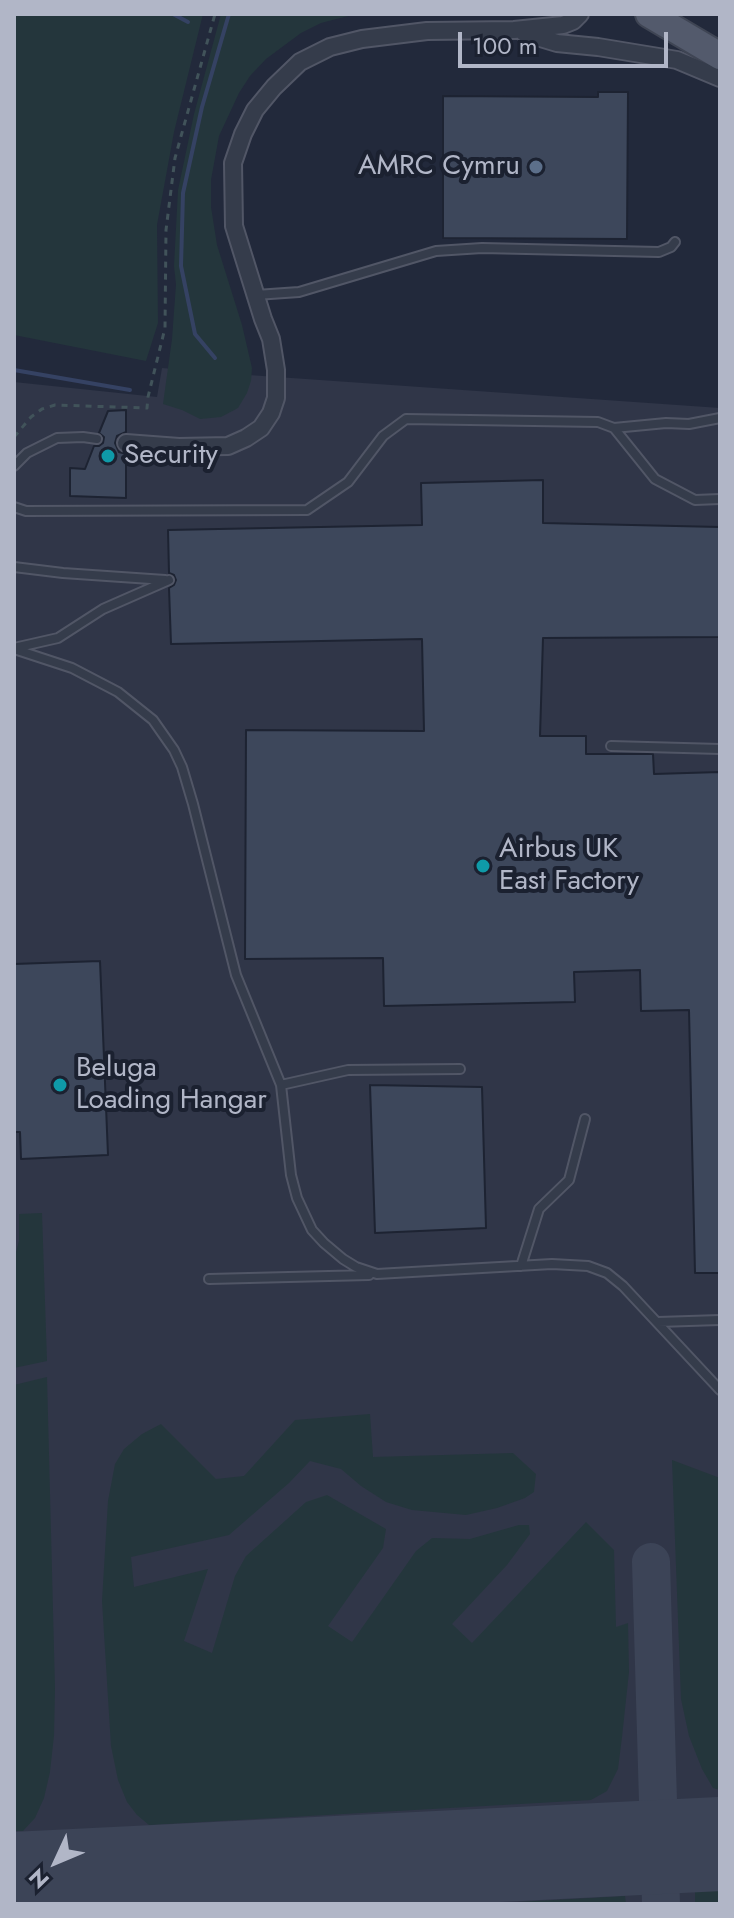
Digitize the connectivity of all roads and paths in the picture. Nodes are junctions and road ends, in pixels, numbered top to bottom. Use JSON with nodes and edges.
{"nodes":[{"id":1,"x":215,"y":14,"type":"edge"},
{"id":2,"x":548,"y":14,"type":"edge"},
{"id":3,"x":580,"y":14,"type":"edge"},
{"id":4,"x":649,"y":14,"type":"edge"},
{"id":5,"x":532,"y":28,"type":"junction"},
{"id":6,"x":514,"y":30,"type":"junction"},
{"id":7,"x":720,"y":56,"type":"edge"},
{"id":8,"x":720,"y":78,"type":"edge"},
{"id":9,"x":675,"y":242,"type":"dead end"},
{"id":10,"x":255,"y":295,"type":"junction"},
{"id":11,"x":720,"y":418,"type":"edge"},
{"id":12,"x":614,"y":428,"type":"junction"},
{"id":13,"x":14,"y":437,"type":"edge"},
{"id":14,"x":97,"y":439,"type":"dead end"},
{"id":15,"x":126,"y":443,"type":"dead end"},
{"id":16,"x":14,"y":466,"type":"edge"},
{"id":17,"x":720,"y":499,"type":"edge"},
{"id":18,"x":14,"y":507,"type":"edge"},
{"id":19,"x":14,"y":567,"type":"edge"},
{"id":20,"x":14,"y":648,"type":"edge"},
{"id":21,"x":611,"y":746,"type":"dead end"},
{"id":22,"x":720,"y":749,"type":"edge"},
{"id":23,"x":460,"y":1069,"type":"dead end"},
{"id":24,"x":281,"y":1085,"type":"junction"},
{"id":25,"x":585,"y":1119,"type":"dead end"},
{"id":26,"x":521,"y":1266,"type":"junction"},
{"id":27,"x":377,"y":1274,"type":"junction"},
{"id":28,"x":209,"y":1279,"type":"dead end"},
{"id":29,"x":720,"y":1320,"type":"edge"},
{"id":30,"x":658,"y":1322,"type":"junction"},
{"id":31,"x":720,"y":1390,"type":"edge"}],
"edges":[{"from":1,"to":13,"type":"path"},
{"from":2,"to":5,"type":"street"},
{"from":3,"to":5,"type":"street"},
{"from":4,"to":7,"type":"main road"},
{"from":5,"to":6,"type":"street"},
{"from":6,"to":8,"type":"street"},
{"from":6,"to":10,"type":"street"},
{"from":9,"to":10,"type":"lane"},
{"from":10,"to":15,"type":"street"},
{"from":11,"to":12,"type":"lane"},
{"from":12,"to":17,"type":"lane"},
{"from":12,"to":18,"type":"lane"},
{"from":14,"to":16,"type":"lane"},
{"from":19,"to":20,"type":"lane"},
{"from":20,"to":24,"type":"lane"},
{"from":21,"to":22,"type":"lane"},
{"from":23,"to":24,"type":"lane"},
{"from":24,"to":27,"type":"lane"},
{"from":25,"to":26,"type":"lane"},
{"from":26,"to":27,"type":"lane"},
{"from":26,"to":30,"type":"lane"},
{"from":27,"to":28,"type":"lane"},
{"from":29,"to":30,"type":"lane"},
{"from":30,"to":31,"type":"lane"}]}
